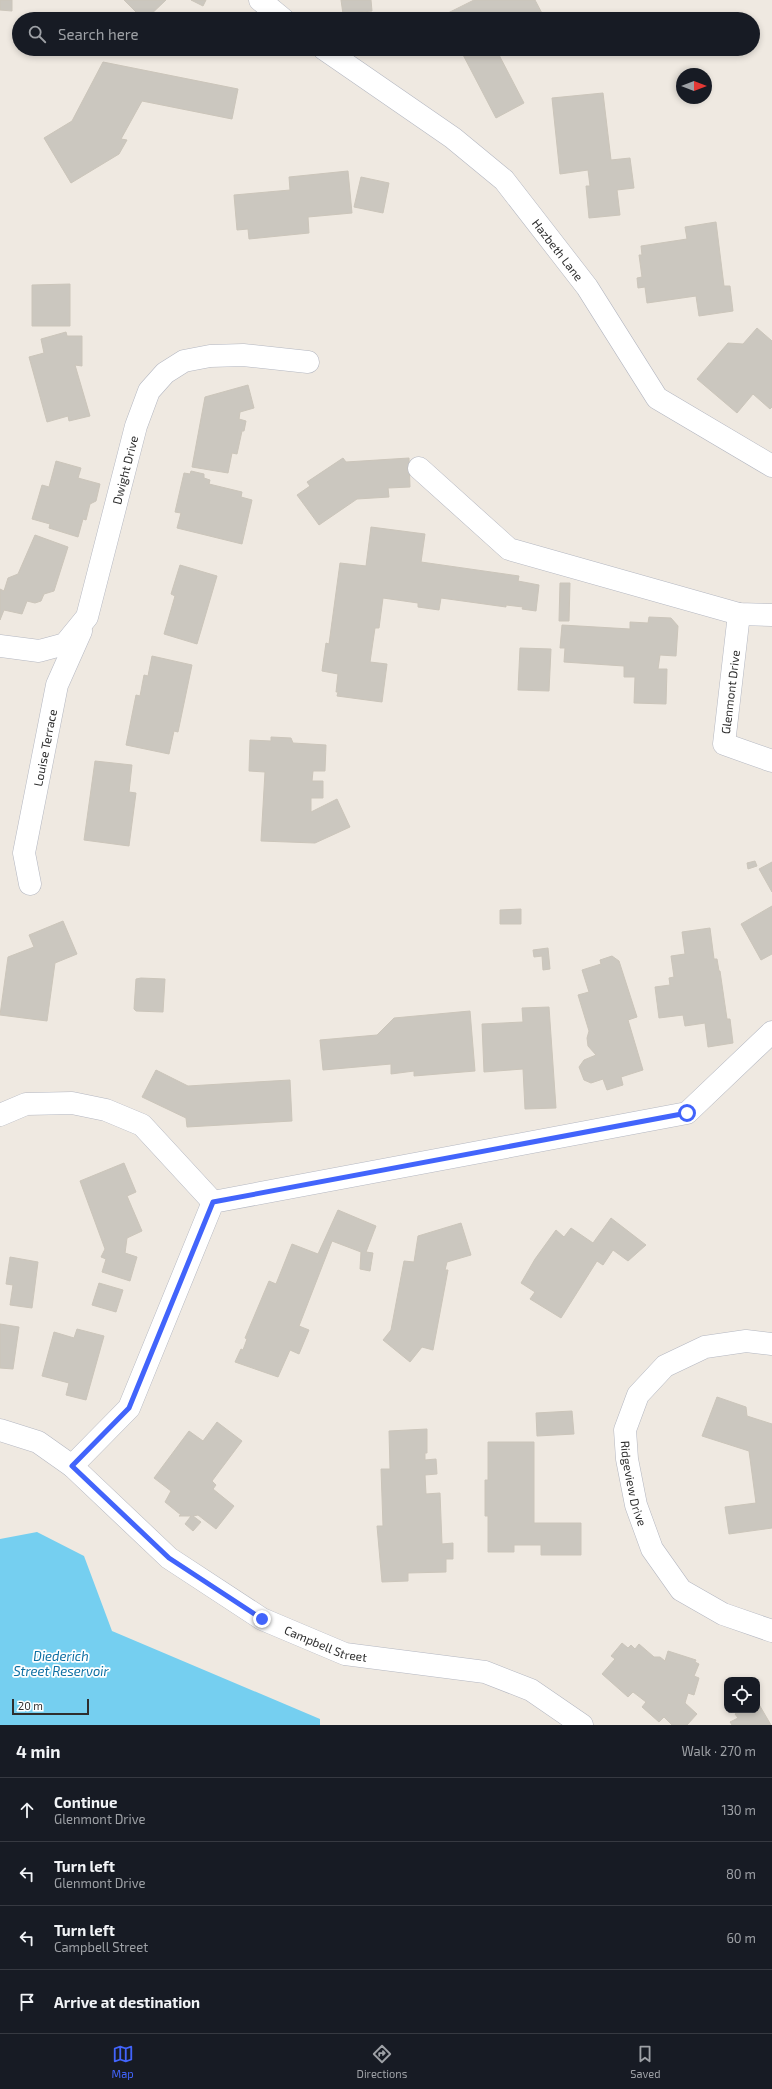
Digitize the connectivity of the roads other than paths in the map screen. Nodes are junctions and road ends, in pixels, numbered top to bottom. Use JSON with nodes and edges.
{"nodes":[{"id":1,"x":260,"y":0,"type":"edge"},
{"id":2,"x":275,"y":12,"type":"edge"},
{"id":3,"x":334,"y":56,"type":"edge"},
{"id":4,"x":308,"y":362,"type":"dead end"},
{"id":5,"x":772,"y":466,"type":"edge"},
{"id":6,"x":419,"y":468,"type":"dead end"},
{"id":7,"x":739,"y":614,"type":"junction"},
{"id":8,"x":772,"y":616,"type":"edge"},
{"id":9,"x":87,"y":617,"type":"junction"},
{"id":10,"x":0,"y":646,"type":"edge"},
{"id":11,"x":772,"y":761,"type":"edge"},
{"id":12,"x":30,"y":884,"type":"dead end"},
{"id":13,"x":772,"y":1032,"type":"edge"},
{"id":14,"x":0,"y":1115,"type":"edge"},
{"id":15,"x":213,"y":1202,"type":"junction"},
{"id":16,"x":772,"y":1344,"type":"edge"},
{"id":17,"x":0,"y":1430,"type":"edge"},
{"id":18,"x":72,"y":1466,"type":"junction"},
{"id":19,"x":772,"y":1631,"type":"edge"},
{"id":20,"x":582,"y":1725,"type":"edge"}],
"edges":[{"from":1,"to":2,"type":"street"},
{"from":3,"to":5,"type":"street","name":"Hazbeth Lane"},
{"from":4,"to":9,"type":"street","name":"Dwight Drive"},
{"from":6,"to":7,"type":"street"},
{"from":7,"to":8,"type":"street"},
{"from":7,"to":11,"type":"street","name":"Glenmont Drive"},
{"from":9,"to":10,"type":"street","name":"Dwight Drive"},
{"from":9,"to":12,"type":"street","name":"Louise Terrace"},
{"from":13,"to":15,"type":"street"},
{"from":14,"to":15,"type":"street"},
{"from":15,"to":18,"type":"street"},
{"from":16,"to":19,"type":"street","name":"Ridgeview Drive"},
{"from":17,"to":18,"type":"street","name":"Campbell Street"},
{"from":18,"to":20,"type":"street","name":"Campbell Street"}]}
